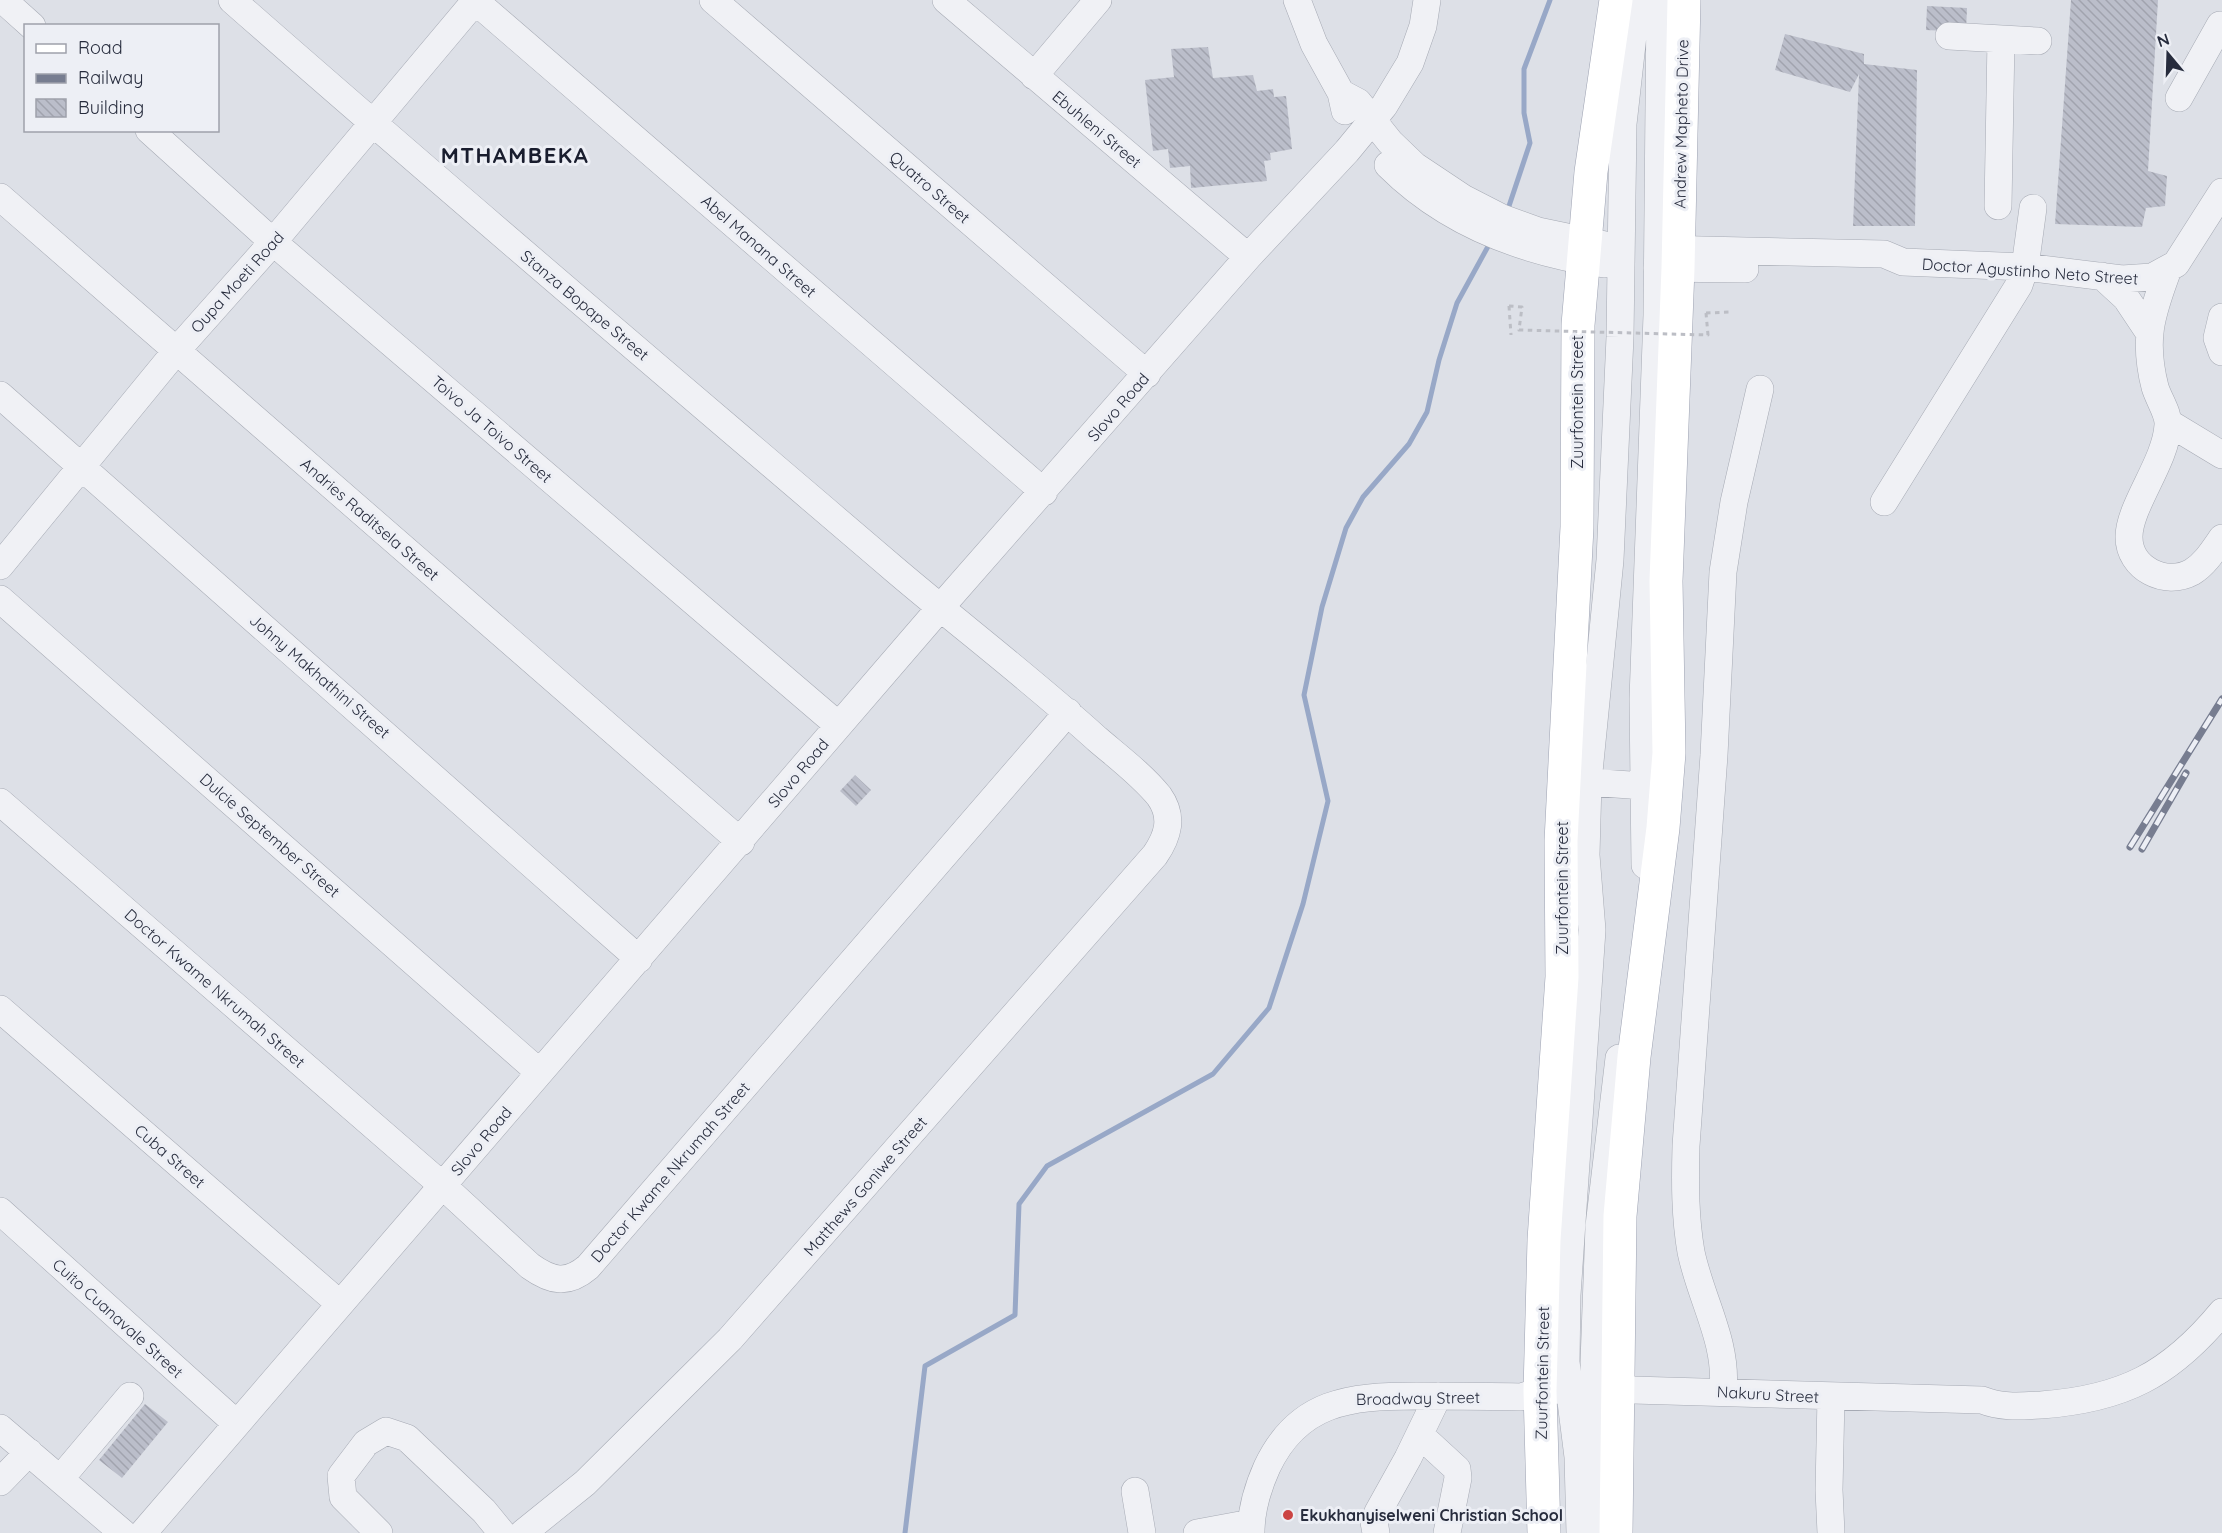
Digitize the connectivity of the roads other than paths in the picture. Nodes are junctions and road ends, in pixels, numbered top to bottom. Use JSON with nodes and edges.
{"nodes":[{"id":1,"x":3,"y":0,"type":"edge"},
{"id":2,"x":232,"y":0,"type":"edge"},
{"id":3,"x":475,"y":0,"type":"edge"},
{"id":4,"x":713,"y":0,"type":"edge"},
{"id":5,"x":946,"y":0,"type":"edge"},
{"id":6,"x":1098,"y":0,"type":"edge"},
{"id":7,"x":1297,"y":0,"type":"edge"},
{"id":8,"x":1427,"y":0,"type":"edge"},
{"id":9,"x":1616,"y":0,"type":"edge"},
{"id":10,"x":1637,"y":0,"type":"edge"},
{"id":11,"x":1660,"y":0,"type":"edge"},
{"id":12,"x":1684,"y":0,"type":"edge"},
{"id":13,"x":30,"y":24,"type":"edge"},
{"id":14,"x":2221,"y":24,"type":"edge"},
{"id":15,"x":1949,"y":36,"type":"dead end"},
{"id":16,"x":2001,"y":39,"type":"junction"},
{"id":17,"x":2038,"y":41,"type":"dead end"},
{"id":18,"x":1034,"y":76,"type":"junction"},
{"id":19,"x":2178,"y":98,"type":"dead end"},
{"id":20,"x":373,"y":124,"type":"junction"},
{"id":21,"x":1366,"y":127,"type":"junction"},
{"id":22,"x":151,"y":132,"type":"edge"},
{"id":23,"x":2222,"y":192,"type":"edge"},
{"id":24,"x":0,"y":197,"type":"edge"},
{"id":25,"x":1998,"y":206,"type":"dead end"},
{"id":26,"x":2033,"y":208,"type":"dead end"},
{"id":27,"x":273,"y":242,"type":"junction"},
{"id":28,"x":1583,"y":252,"type":"junction"},
{"id":29,"x":1248,"y":257,"type":"junction"},
{"id":30,"x":1621,"y":257,"type":"junction"},
{"id":31,"x":1668,"y":258,"type":"junction"},
{"id":32,"x":2025,"y":267,"type":"junction"},
{"id":33,"x":2167,"y":272,"type":"junction"},
{"id":34,"x":2102,"y":276,"type":"junction"},
{"id":35,"x":2222,"y":317,"type":"edge"},
{"id":36,"x":2148,"y":331,"type":"junction"},
{"id":37,"x":177,"y":350,"type":"junction"},
{"id":38,"x":2222,"y":352,"type":"edge"},
{"id":39,"x":1147,"y":374,"type":"junction"},
{"id":40,"x":1760,"y":389,"type":"dead end"},
{"id":41,"x":0,"y":395,"type":"edge"},
{"id":42,"x":2169,"y":423,"type":"junction"},
{"id":43,"x":2222,"y":454,"type":"edge"},
{"id":44,"x":81,"y":465,"type":"junction"},
{"id":45,"x":1044,"y":492,"type":"junction"},
{"id":46,"x":1884,"y":502,"type":"dead end"},
{"id":47,"x":2222,"y":538,"type":"edge"},
{"id":48,"x":0,"y":566,"type":"edge"},
{"id":49,"x":0,"y":599,"type":"edge"},
{"id":50,"x":940,"y":608,"type":"junction"},
{"id":51,"x":1068,"y":712,"type":"junction"},
{"id":52,"x":838,"y":725,"type":"junction"},
{"id":53,"x":1588,"y":782,"type":"junction"},
{"id":54,"x":1644,"y":786,"type":"junction"},
{"id":55,"x":0,"y":802,"type":"edge"},
{"id":56,"x":1167,"y":810,"type":"joint"},
{"id":57,"x":741,"y":842,"type":"junction"},
{"id":58,"x":639,"y":959,"type":"junction"},
{"id":59,"x":0,"y":1009,"type":"edge"},
{"id":60,"x":539,"y":1072,"type":"junction"},
{"id":61,"x":443,"y":1186,"type":"junction"},
{"id":62,"x":0,"y":1211,"type":"edge"},
{"id":63,"x":340,"y":1304,"type":"junction"},
{"id":64,"x":2218,"y":1325,"type":"edge"},
{"id":65,"x":1723,"y":1391,"type":"junction"},
{"id":66,"x":130,"y":1396,"type":"dead end"},
{"id":67,"x":1437,"y":1396,"type":"junction"},
{"id":68,"x":1574,"y":1397,"type":"junction"},
{"id":69,"x":1831,"y":1403,"type":"junction"},
{"id":70,"x":237,"y":1425,"type":"junction"},
{"id":71,"x":0,"y":1428,"type":"edge"},
{"id":72,"x":1420,"y":1436,"type":"junction"},
{"id":73,"x":29,"y":1452,"type":"junction"},
{"id":74,"x":60,"y":1479,"type":"junction"},
{"id":75,"x":0,"y":1482,"type":"edge"},
{"id":76,"x":1135,"y":1491,"type":"dead end"},
{"id":77,"x":1251,"y":1528,"type":"edge"},
{"id":78,"x":123,"y":1533,"type":"edge"},
{"id":79,"x":143,"y":1533,"type":"edge"},
{"id":80,"x":379,"y":1533,"type":"edge"},
{"id":81,"x":502,"y":1533,"type":"edge"},
{"id":82,"x":523,"y":1533,"type":"edge"},
{"id":83,"x":1142,"y":1533,"type":"edge"},
{"id":84,"x":1197,"y":1533,"type":"edge"},
{"id":85,"x":1376,"y":1533,"type":"edge"},
{"id":86,"x":1446,"y":1533,"type":"edge"},
{"id":87,"x":1544,"y":1533,"type":"edge"},
{"id":88,"x":1580,"y":1533,"type":"edge"},
{"id":89,"x":1599,"y":1533,"type":"edge"},
{"id":90,"x":1616,"y":1533,"type":"edge"},
{"id":91,"x":1831,"y":1533,"type":"edge"}],
"edges":[{"from":1,"to":13,"type":"street"},
{"from":2,"to":20,"type":"street","name":"Stanza Bopape Street"},
{"from":3,"to":20,"type":"street","name":"Oupa Moeti Road"},
{"from":3,"to":45,"type":"street","name":"Abel Manana Street"},
{"from":4,"to":39,"type":"street","name":"Quatro Street"},
{"from":5,"to":18,"type":"street","name":"Ebuhleni Street"},
{"from":6,"to":18,"type":"street"},
{"from":7,"to":21,"type":"street","name":"Doctor Agustinho Neto Street"},
{"from":8,"to":21,"type":"street","name":"Slovo Road"},
{"from":9,"to":28,"type":"main road"},
{"from":10,"to":30,"type":"street"},
{"from":11,"to":31,"type":"street"},
{"from":12,"to":31,"type":"main road","name":"Andrew Mapheto Drive"},
{"from":14,"to":19,"type":"street"},
{"from":15,"to":16,"type":"street"},
{"from":16,"to":17,"type":"street"},
{"from":16,"to":25,"type":"street"},
{"from":18,"to":29,"type":"street","name":"Ebuhleni Street"},
{"from":20,"to":27,"type":"street","name":"Oupa Moeti Road"},
{"from":20,"to":50,"type":"street","name":"Stanza Bopape Street"},
{"from":21,"to":28,"type":"street","name":"Doctor Agustinho Neto Street"},
{"from":21,"to":29,"type":"street","name":"Slovo Road"},
{"from":22,"to":27,"type":"street","name":"Toivo Ja Toivo Street"},
{"from":23,"to":33,"type":"street"},
{"from":24,"to":37,"type":"street","name":"Andries Raditsela Street"},
{"from":26,"to":32,"type":"street"},
{"from":27,"to":37,"type":"street","name":"Oupa Moeti Road"},
{"from":27,"to":52,"type":"street","name":"Toivo Ja Toivo Street"},
{"from":28,"to":30,"type":"street","name":"Doctor Agustinho Neto Street"},
{"from":28,"to":68,"type":"main road","name":"Zuurfontein Street"},
{"from":29,"to":39,"type":"street","name":"Slovo Road"},
{"from":30,"to":31,"type":"street","name":"Doctor Agustinho Neto Street"},
{"from":30,"to":53,"type":"street"},
{"from":31,"to":32,"type":"street","name":"Doctor Agustinho Neto Street"},
{"from":31,"to":54,"type":"street"},
{"from":31,"to":68,"type":"main road","name":"Zuurfontein Street"},
{"from":32,"to":34,"type":"street","name":"Doctor Agustinho Neto Street"},
{"from":32,"to":46,"type":"street"},
{"from":33,"to":34,"type":"street","name":"Doctor Agustinho Neto Street"},
{"from":33,"to":36,"type":"street"},
{"from":34,"to":36,"type":"street"},
{"from":35,"to":38,"type":"street"},
{"from":36,"to":42,"type":"street"},
{"from":37,"to":44,"type":"street","name":"Oupa Moeti Road"},
{"from":37,"to":57,"type":"street","name":"Andries Raditsela Street"},
{"from":39,"to":45,"type":"street","name":"Slovo Road"},
{"from":40,"to":65,"type":"street"},
{"from":41,"to":44,"type":"street","name":"Johny Makhathini Street"},
{"from":42,"to":43,"type":"street"},
{"from":42,"to":47,"type":"street"},
{"from":44,"to":48,"type":"street","name":"Oupa Moeti Road"},
{"from":44,"to":58,"type":"street","name":"Johny Makhathini Street"},
{"from":45,"to":50,"type":"street","name":"Slovo Road"},
{"from":49,"to":60,"type":"street","name":"Dulcie September Street"},
{"from":50,"to":51,"type":"street","name":"Stanza Bopape Street"},
{"from":50,"to":52,"type":"street","name":"Slovo Road"},
{"from":51,"to":56,"type":"street","name":"Stanza Bopape Street"},
{"from":51,"to":61,"type":"street","name":"Doctor Kwame Nkrumah Street"},
{"from":52,"to":57,"type":"street","name":"Slovo Road"},
{"from":53,"to":54,"type":"street"},
{"from":53,"to":68,"type":"street"},
{"from":54,"to":68,"type":"street"},
{"from":55,"to":61,"type":"street","name":"Doctor Kwame Nkrumah Street"},
{"from":56,"to":82,"type":"street","name":"Matthews Goniwe Street"},
{"from":57,"to":58,"type":"street","name":"Slovo Road"},
{"from":58,"to":60,"type":"street","name":"Slovo Road"},
{"from":59,"to":63,"type":"street","name":"Cuba Street"},
{"from":60,"to":61,"type":"street","name":"Slovo Road"},
{"from":61,"to":63,"type":"street","name":"Slovo Road"},
{"from":62,"to":70,"type":"street","name":"Cuito Cuanavale Street"},
{"from":63,"to":70,"type":"street","name":"Slovo Road"},
{"from":64,"to":69,"type":"street","name":"Nakuru Street"},
{"from":65,"to":68,"type":"street","name":"Nakuru Street"},
{"from":65,"to":69,"type":"street","name":"Nakuru Street"},
{"from":66,"to":74,"type":"street"},
{"from":67,"to":68,"type":"street","name":"Broadway Street"},
{"from":67,"to":72,"type":"street"},
{"from":67,"to":77,"type":"street","name":"Broadway Street"},
{"from":68,"to":69,"type":"street","name":"Nakuru Street"},
{"from":68,"to":87,"type":"main road","name":"Zuurfontein Street"},
{"from":68,"to":88,"type":"street"},
{"from":68,"to":89,"type":"street"},
{"from":68,"to":90,"type":"main road","name":"Zuurfontein Street"},
{"from":69,"to":91,"type":"street"},
{"from":70,"to":79,"type":"street","name":"Slovo Road"},
{"from":71,"to":73,"type":"street"},
{"from":72,"to":85,"type":"street"},
{"from":72,"to":86,"type":"street"},
{"from":73,"to":74,"type":"street"},
{"from":73,"to":75,"type":"street"},
{"from":74,"to":78,"type":"street"},
{"from":76,"to":83,"type":"street"},
{"from":77,"to":84,"type":"street"},
{"from":80,"to":81,"type":"street"}]}
